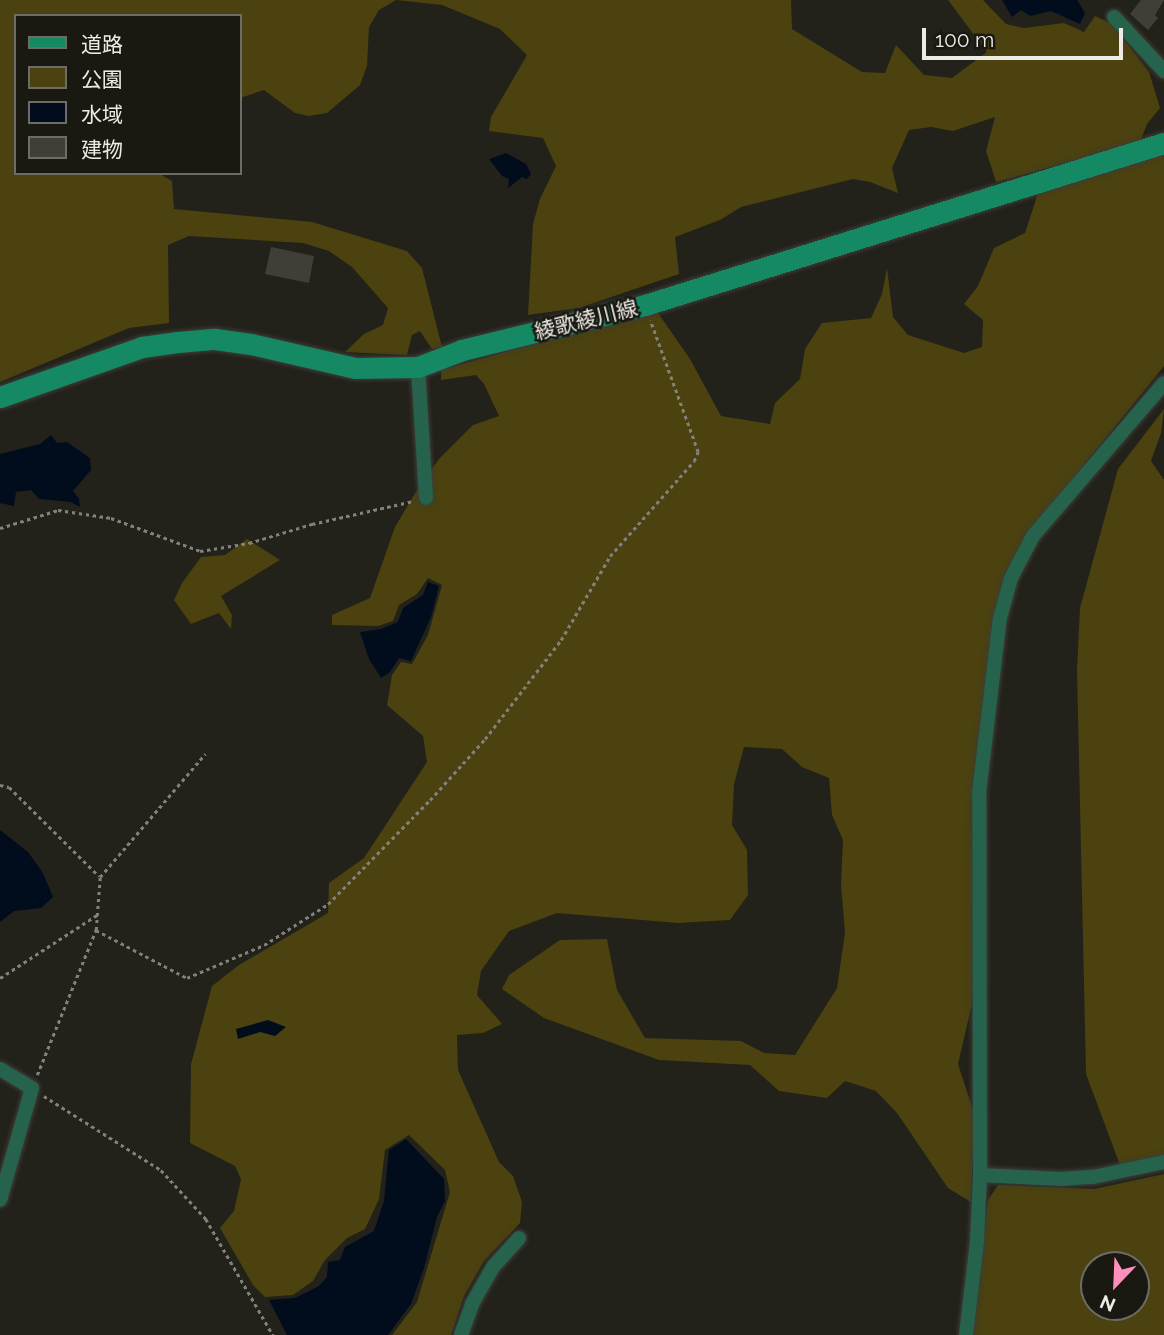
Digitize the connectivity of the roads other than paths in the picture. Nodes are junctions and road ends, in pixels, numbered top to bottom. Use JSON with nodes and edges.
{"nodes":[{"id":1,"x":1114,"y":17,"type":"dead end"},
{"id":2,"x":1164,"y":71,"type":"edge"},
{"id":3,"x":1164,"y":143,"type":"edge"},
{"id":4,"x":418,"y":367,"type":"junction"},
{"id":5,"x":1164,"y":383,"type":"edge"},
{"id":6,"x":0,"y":397,"type":"edge"},
{"id":7,"x":426,"y":498,"type":"road end"},
{"id":8,"x":0,"y":1069,"type":"edge"},
{"id":9,"x":1164,"y":1162,"type":"edge"},
{"id":10,"x":980,"y":1175,"type":"junction"},
{"id":11,"x":0,"y":1200,"type":"edge"},
{"id":12,"x":519,"y":1238,"type":"dead end"},
{"id":13,"x":466,"y":1334,"type":"edge"},
{"id":14,"x":966,"y":1335,"type":"edge"}],
"edges":[{"from":1,"to":2,"type":"street"},
{"from":3,"to":4,"type":"main road","name":"綾歌綾川線"},
{"from":4,"to":6,"type":"main road","name":"綾歌綾川線"},
{"from":4,"to":7,"type":"street"},
{"from":5,"to":10,"type":"street"},
{"from":8,"to":11,"type":"street"},
{"from":9,"to":10,"type":"street"},
{"from":10,"to":14,"type":"street"},
{"from":12,"to":13,"type":"street"}]}
